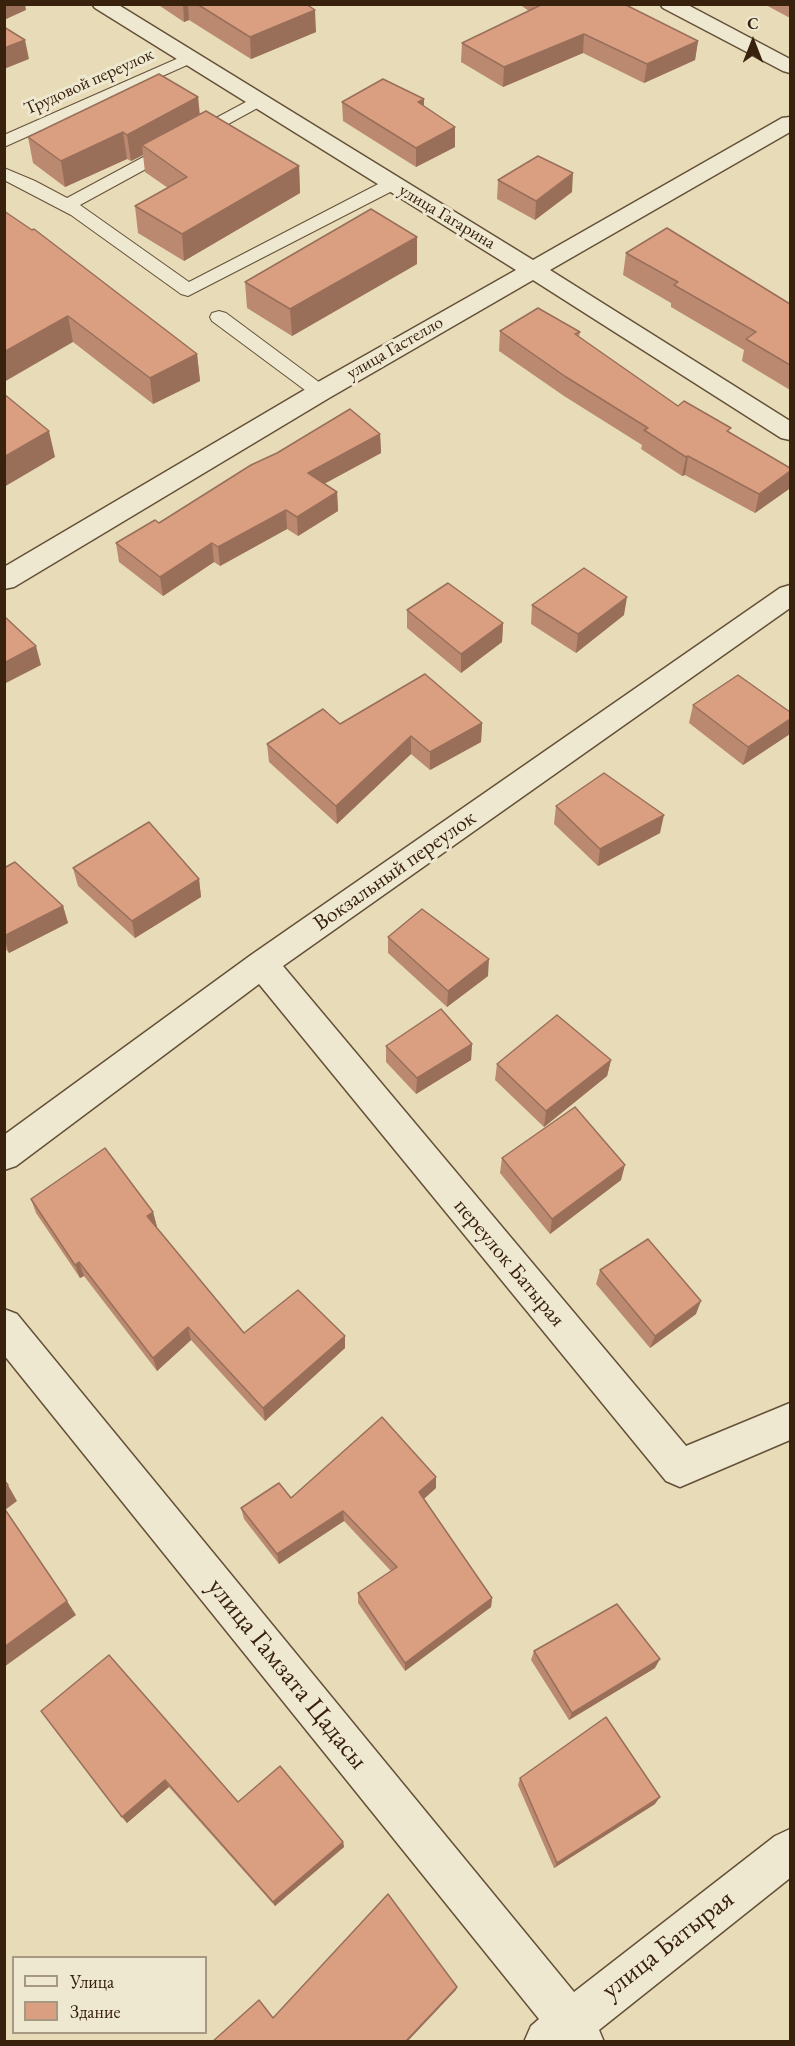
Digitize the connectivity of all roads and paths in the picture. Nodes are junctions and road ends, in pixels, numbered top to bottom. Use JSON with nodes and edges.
{"nodes":[{"id":1,"x":102,"y":4,"type":"edge"},
{"id":2,"x":670,"y":4,"type":"edge"},
{"id":3,"x":190,"y":58,"type":"junction"},
{"id":4,"x":790,"y":67,"type":"edge"},
{"id":5,"x":256,"y":100,"type":"junction"},
{"id":6,"x":790,"y":123,"type":"edge"},
{"id":7,"x":4,"y":142,"type":"edge"},
{"id":8,"x":4,"y":172,"type":"edge"},
{"id":9,"x":392,"y":184,"type":"junction"},
{"id":10,"x":69,"y":204,"type":"junction"},
{"id":11,"x":532,"y":270,"type":"junction"},
{"id":12,"x":219,"y":317,"type":"dead end"},
{"id":13,"x":320,"y":392,"type":"junction"},
{"id":14,"x":790,"y":432,"type":"edge"},
{"id":15,"x":4,"y":580,"type":"edge"},
{"id":16,"x":790,"y":595,"type":"edge"},
{"id":17,"x":261,"y":964,"type":"junction"},
{"id":18,"x":4,"y":1155,"type":"edge"},
{"id":19,"x":4,"y":1326,"type":"edge"},
{"id":20,"x":790,"y":1421,"type":"edge"},
{"id":21,"x":790,"y":1851,"type":"edge"},
{"id":22,"x":566,"y":2035,"type":"edge"}],
"edges":[{"from":1,"to":3,"type":"street","name":"улица Гагарина"},
{"from":2,"to":4,"type":"street"},
{"from":3,"to":5,"type":"street","name":"улица Гагарина"},
{"from":3,"to":7,"type":"lane","name":"Трудовой переулок"},
{"from":5,"to":9,"type":"street","name":"улица Гагарина"},
{"from":5,"to":10,"type":"lane"},
{"from":6,"to":11,"type":"street","name":"улица Гастелло"},
{"from":8,"to":10,"type":"lane"},
{"from":9,"to":10,"type":"lane"},
{"from":9,"to":11,"type":"street","name":"улица Гагарина"},
{"from":11,"to":13,"type":"street","name":"улица Гастелло"},
{"from":11,"to":14,"type":"street","name":"улица Гагарина"},
{"from":12,"to":13,"type":"lane"},
{"from":13,"to":15,"type":"street","name":"улица Гастелло"},
{"from":16,"to":17,"type":"street","name":"Вокзальный переулок"},
{"from":17,"to":18,"type":"street","name":"Вокзальный переулок"},
{"from":17,"to":20,"type":"street","name":"переулок Батырая"},
{"from":19,"to":22,"type":"street","name":"улица Гамзата Цадасы"},
{"from":21,"to":22,"type":"street","name":"улица Батырая"}]}
